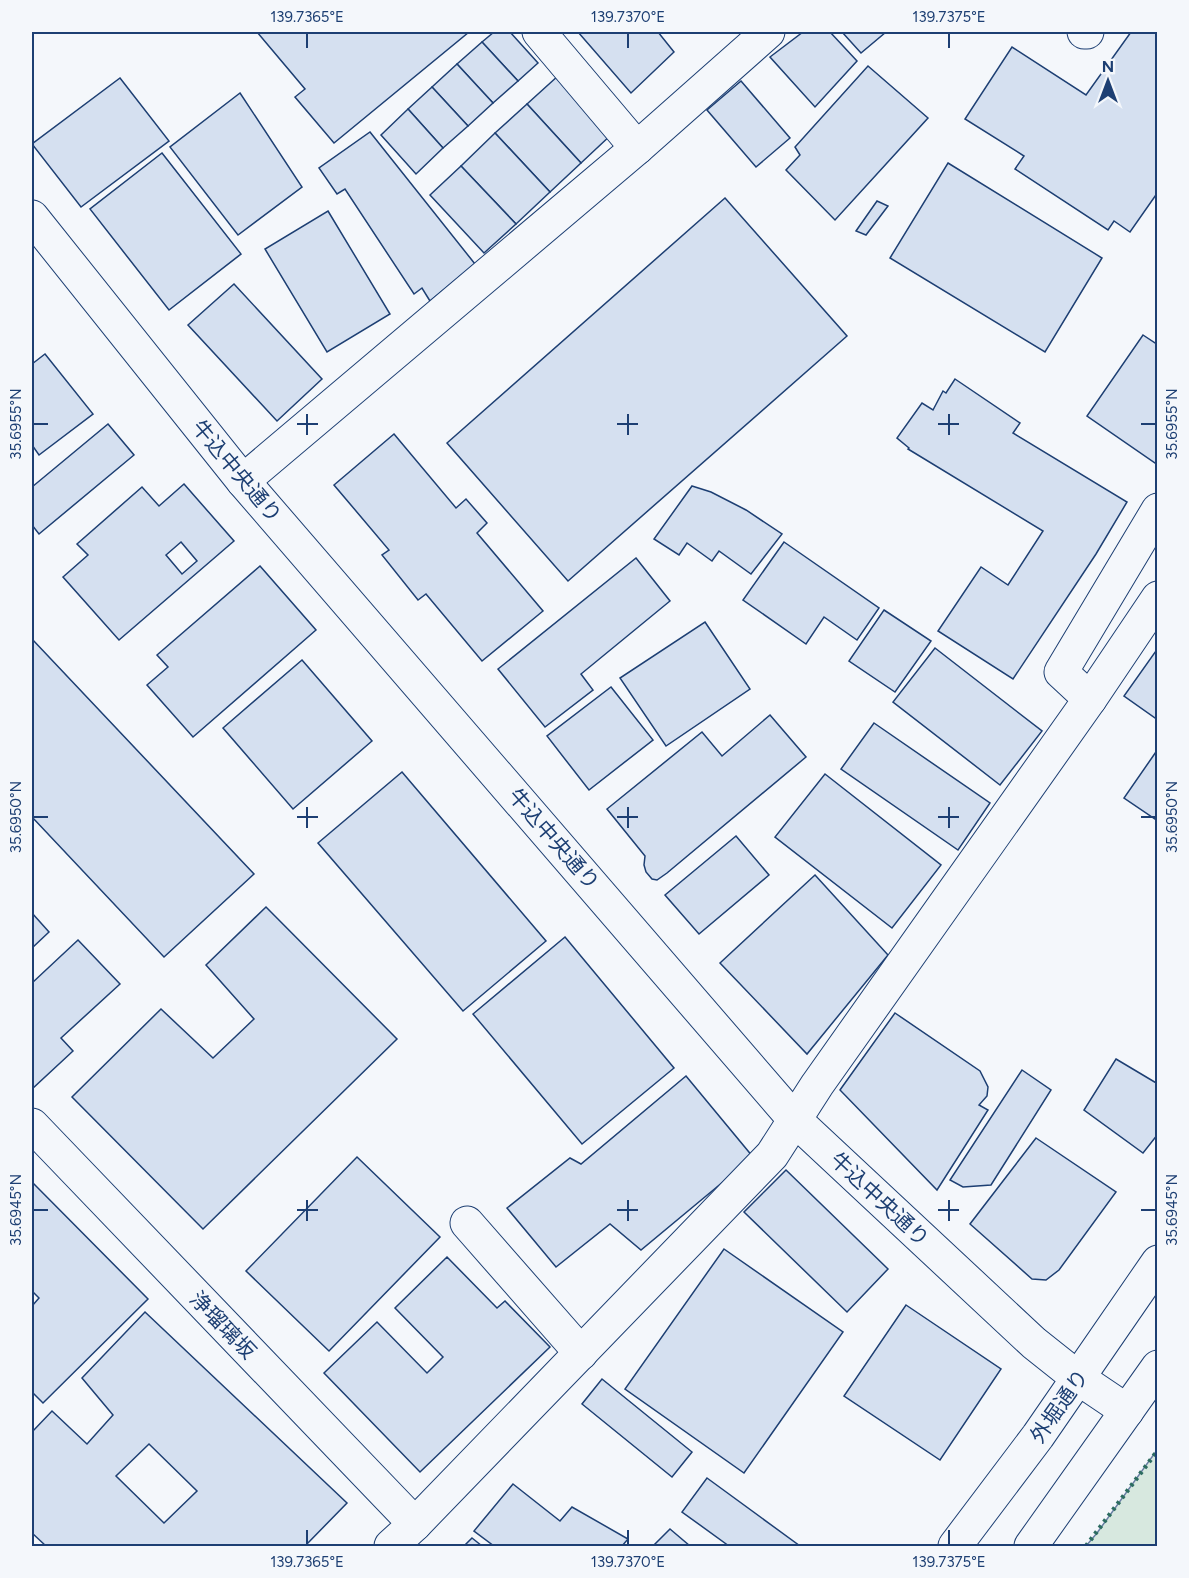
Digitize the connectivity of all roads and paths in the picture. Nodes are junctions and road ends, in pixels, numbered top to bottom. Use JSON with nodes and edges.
{"nodes":[{"id":1,"x":539,"y":32,"type":"edge"},
{"id":2,"x":768,"y":32,"type":"edge"},
{"id":3,"x":637,"y":148,"type":"junction"},
{"id":4,"x":32,"y":217,"type":"edge"},
{"id":5,"x":243,"y":481,"type":"junction"},
{"id":6,"x":1158,"y":510,"type":"edge"},
{"id":7,"x":1158,"y":598,"type":"edge"},
{"id":8,"x":1090,"y":699,"type":"junction"},
{"id":9,"x":794,"y":1119,"type":"junction"},
{"id":10,"x":32,"y":1125,"type":"edge"},
{"id":11,"x":467,"y":1224,"type":"dead end"},
{"id":12,"x":1158,"y":1262,"type":"edge"},
{"id":13,"x":581,"y":1353,"type":"junction"},
{"id":14,"x":1158,"y":1367,"type":"edge"},
{"id":15,"x":1078,"y":1377,"type":"junction"},
{"id":16,"x":1127,"y":1411,"type":"junction"},
{"id":17,"x":415,"y":1524,"type":"junction"},
{"id":18,"x":391,"y":1546,"type":"edge"},
{"id":19,"x":955,"y":1546,"type":"edge"},
{"id":20,"x":1031,"y":1546,"type":"edge"}],
"edges":[{"from":1,"to":3,"type":"street"},
{"from":2,"to":3,"type":"street"},
{"from":3,"to":5,"type":"street"},
{"from":4,"to":5,"type":"street","name":"牛込中央通り"},
{"from":5,"to":9,"type":"street","name":"牛込中央通り"},
{"from":6,"to":8,"type":"street"},
{"from":7,"to":8,"type":"street"},
{"from":8,"to":9,"type":"street"},
{"from":9,"to":13,"type":"street"},
{"from":9,"to":15,"type":"street","name":"牛込中央通り"},
{"from":10,"to":17,"type":"street","name":"浄瑠璃坂"},
{"from":11,"to":13,"type":"street"},
{"from":12,"to":15,"type":"street","name":"外堀通り"},
{"from":13,"to":17,"type":"street"},
{"from":14,"to":16,"type":"street"},
{"from":15,"to":16,"type":"street","name":"牛込中央通り"},
{"from":15,"to":19,"type":"street","name":"外堀通り"},
{"from":16,"to":20,"type":"street"},
{"from":17,"to":18,"type":"street"}]}
